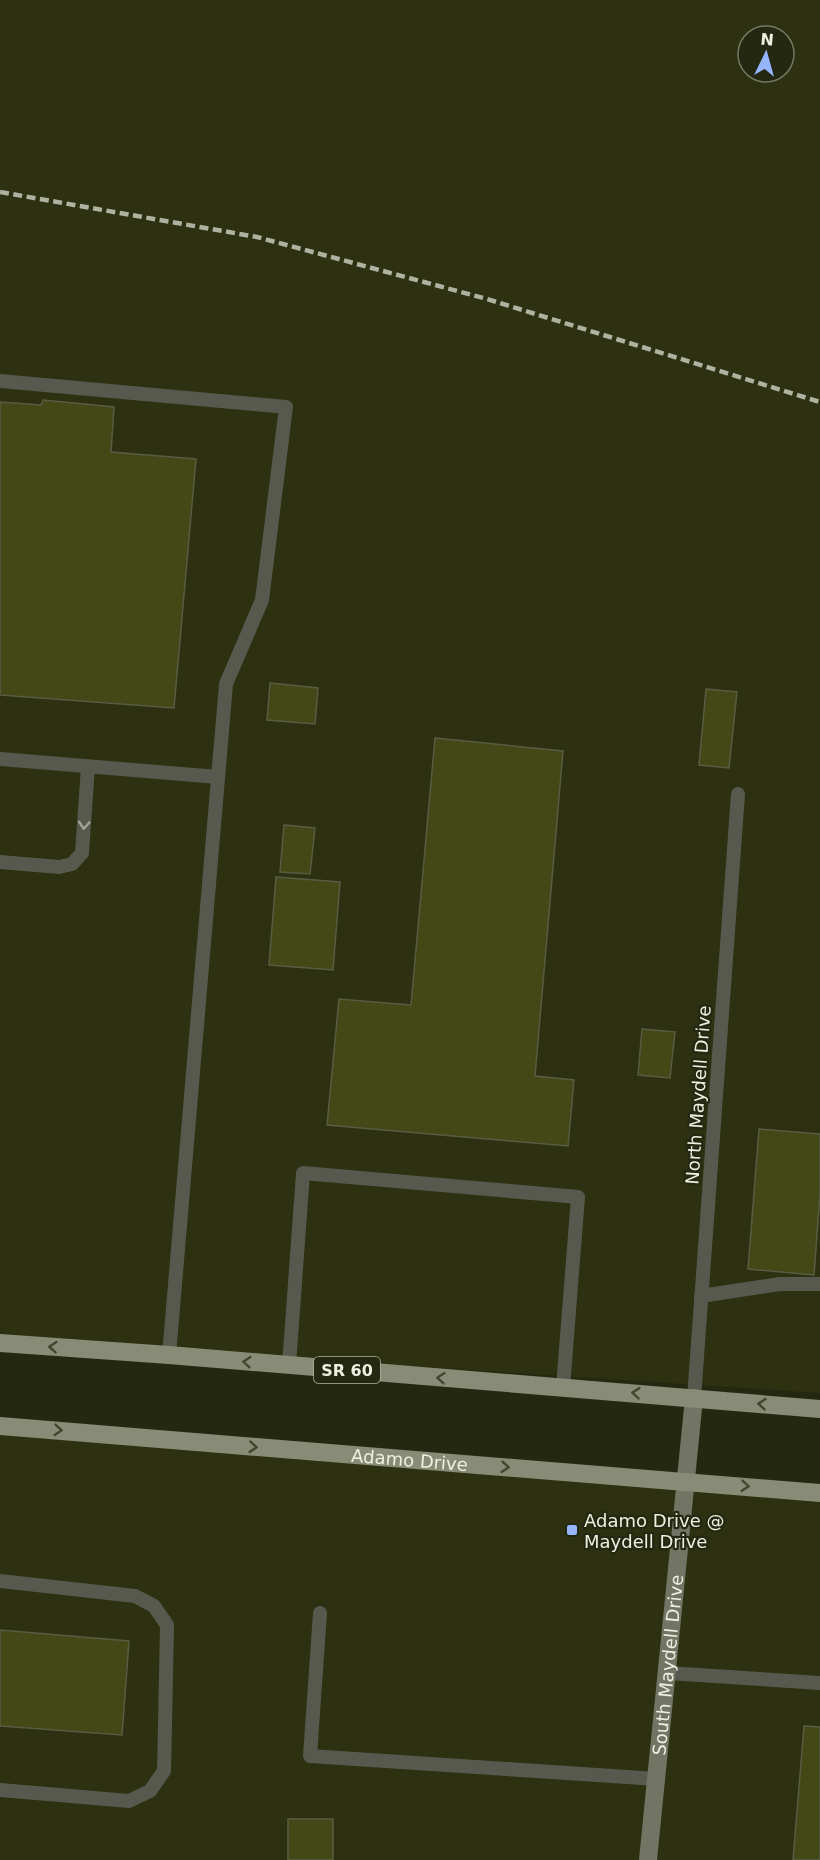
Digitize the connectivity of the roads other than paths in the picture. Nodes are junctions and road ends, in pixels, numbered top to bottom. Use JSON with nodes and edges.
{"nodes":[{"id":1,"x":0,"y":381,"type":"edge"},
{"id":2,"x":0,"y":759,"type":"edge"},
{"id":3,"x":88,"y":766,"type":"junction"},
{"id":4,"x":218,"y":777,"type":"junction"},
{"id":5,"x":738,"y":794,"type":"dead end"},
{"id":6,"x":0,"y":862,"type":"edge"},
{"id":7,"x":820,"y":1284,"type":"edge"},
{"id":8,"x":701,"y":1296,"type":"junction"},
{"id":9,"x":0,"y":1343,"type":"edge"},
{"id":10,"x":169,"y":1355,"type":"junction"},
{"id":11,"x":289,"y":1365,"type":"junction"},
{"id":12,"x":564,"y":1387,"type":"junction"},
{"id":13,"x":694,"y":1398,"type":"junction"},
{"id":14,"x":820,"y":1409,"type":"edge"},
{"id":15,"x":0,"y":1426,"type":"edge"},
{"id":16,"x":687,"y":1482,"type":"junction"},
{"id":17,"x":820,"y":1493,"type":"edge"},
{"id":18,"x":0,"y":1581,"type":"edge"},
{"id":19,"x":320,"y":1613,"type":"dead end"},
{"id":20,"x":668,"y":1673,"type":"junction"},
{"id":21,"x":820,"y":1683,"type":"edge"},
{"id":22,"x":657,"y":1779,"type":"junction"},
{"id":23,"x":0,"y":1790,"type":"edge"},
{"id":24,"x":648,"y":1860,"type":"edge"}],
"edges":[{"from":1,"to":4,"type":"lane"},
{"from":2,"to":3,"type":"lane"},
{"from":3,"to":4,"type":"lane"},
{"from":3,"to":6,"type":"lane","one_way":true},
{"from":4,"to":10,"type":"lane"},
{"from":5,"to":8,"type":"lane","name":"North Maydell Drive"},
{"from":7,"to":8,"type":"lane"},
{"from":8,"to":13,"type":"lane","name":"North Maydell Drive"},
{"from":10,"to":9,"type":"main road","number":"SR 60","one_way":true},
{"from":11,"to":10,"type":"main road","number":"SR 60","one_way":true},
{"from":12,"to":11,"type":"main road","number":"SR 60","one_way":true},
{"from":11,"to":12,"type":"lane"},
{"from":13,"to":12,"type":"main road","number":"SR 60","one_way":true},
{"from":14,"to":13,"type":"main road","number":"SR 60","one_way":true},
{"from":13,"to":16,"type":"street","name":"South Maydell Drive"},
{"from":15,"to":16,"type":"main road","name":"Adamo Drive","one_way":true},
{"from":16,"to":17,"type":"main road","name":"Adamo Drive","one_way":true},
{"from":16,"to":20,"type":"street","name":"South Maydell Drive"},
{"from":18,"to":23,"type":"lane"},
{"from":19,"to":22,"type":"lane"},
{"from":20,"to":21,"type":"lane"},
{"from":20,"to":22,"type":"street","name":"South Maydell Drive"},
{"from":22,"to":24,"type":"street","name":"South Maydell Drive"}]}
